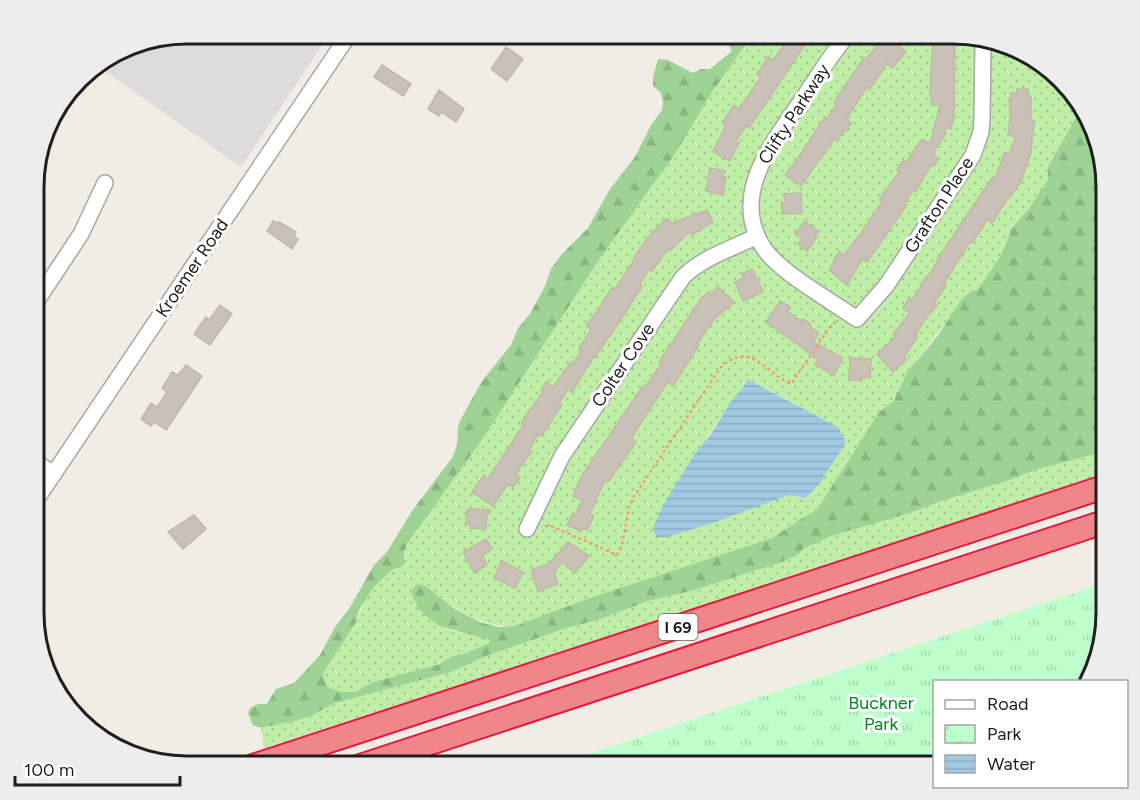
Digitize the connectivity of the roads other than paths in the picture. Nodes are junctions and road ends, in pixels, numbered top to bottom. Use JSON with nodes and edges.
{"nodes":[{"id":1,"x":343,"y":44,"type":"edge"},
{"id":2,"x":841,"y":44,"type":"edge"},
{"id":3,"x":983,"y":46,"type":"edge"},
{"id":4,"x":105,"y":183,"type":"dead end"},
{"id":5,"x":757,"y":237,"type":"junction"},
{"id":6,"x":44,"y":290,"type":"edge"},
{"id":7,"x":44,"y":468,"type":"edge"},
{"id":8,"x":54,"y":474,"type":"junction"},
{"id":9,"x":44,"y":488,"type":"edge"},
{"id":10,"x":1096,"y":490,"type":"edge"},
{"id":11,"x":1096,"y":525,"type":"edge"},
{"id":12,"x":527,"y":529,"type":"dead end"},
{"id":13,"x":284,"y":756,"type":"edge"},
{"id":14,"x":391,"y":756,"type":"edge"}],
"edges":[{"from":1,"to":8,"type":"street","name":"Kroemer Road"},
{"from":2,"to":5,"type":"street","name":"Clifty Parkway"},
{"from":3,"to":5,"type":"street","name":"Grafton Place"},
{"from":4,"to":6,"type":"street"},
{"from":5,"to":12,"type":"street","name":"Colter Cove"},
{"from":7,"to":8,"type":"street"},
{"from":8,"to":9,"type":"street","name":"Kroemer Road"},
{"from":10,"to":13,"type":"highway","number":"I 69"},
{"from":11,"to":14,"type":"highway","number":"I 69"}]}
